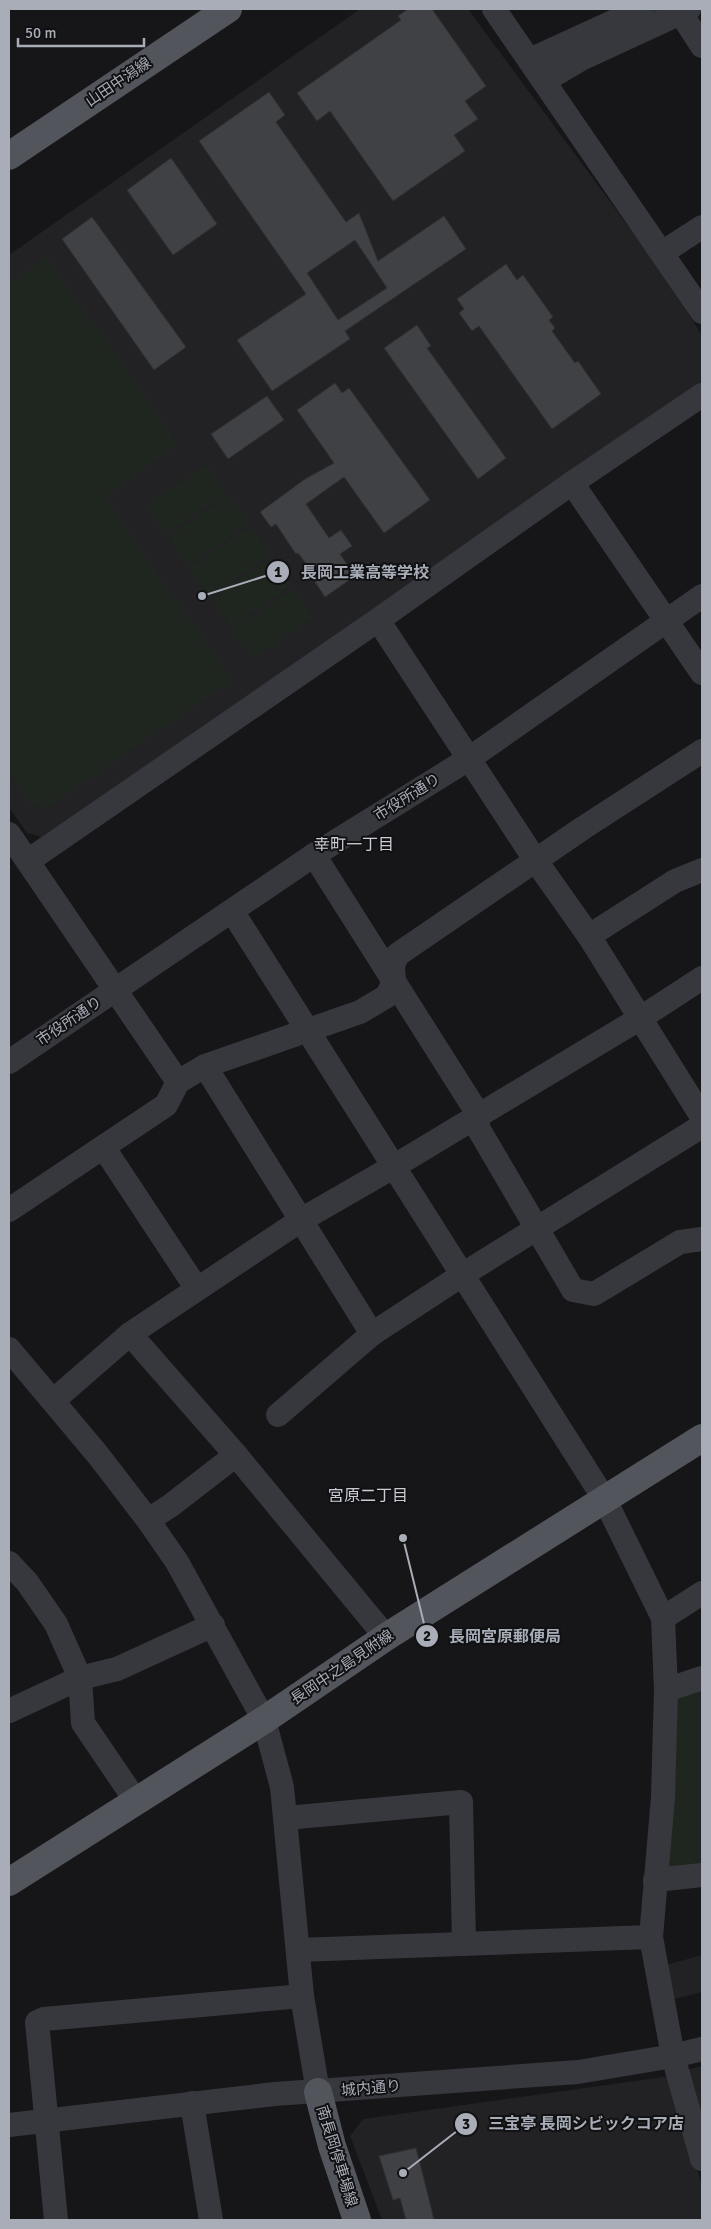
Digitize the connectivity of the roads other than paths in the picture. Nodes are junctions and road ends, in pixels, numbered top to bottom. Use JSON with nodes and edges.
{"nodes":[{"id":1,"x":228,"y":9,"type":"edge"},
{"id":2,"x":494,"y":9,"type":"edge"},
{"id":3,"x":642,"y":9,"type":"edge"},
{"id":4,"x":683,"y":10,"type":"edge"},
{"id":5,"x":702,"y":46,"type":"edge"},
{"id":6,"x":530,"y":60,"type":"junction"},
{"id":7,"x":544,"y":81,"type":"junction"},
{"id":8,"x":9,"y":156,"type":"edge"},
{"id":9,"x":702,"y":227,"type":"edge"},
{"id":10,"x":663,"y":252,"type":"junction"},
{"id":11,"x":702,"y":312,"type":"edge"},
{"id":12,"x":702,"y":395,"type":"edge"},
{"id":13,"x":572,"y":483,"type":"junction"},
{"id":14,"x":702,"y":596,"type":"edge"},
{"id":15,"x":378,"y":620,"type":"junction"},
{"id":16,"x":666,"y":620,"type":"junction"},
{"id":17,"x":702,"y":673,"type":"edge"},
{"id":18,"x":702,"y":751,"type":"edge"},
{"id":19,"x":470,"y":758,"type":"junction"},
{"id":20,"x":9,"y":834,"type":"edge"},
{"id":21,"x":314,"y":854,"type":"junction"},
{"id":22,"x":28,"y":861,"type":"junction"},
{"id":23,"x":536,"y":861,"type":"junction"},
{"id":24,"x":702,"y":870,"type":"edge"},
{"id":25,"x":232,"y":912,"type":"junction"},
{"id":26,"x":589,"y":936,"type":"junction"},
{"id":27,"x":702,"y":978,"type":"edge"},
{"id":28,"x":394,"y":981,"type":"junction"},
{"id":29,"x":115,"y":990,"type":"junction"},
{"id":30,"x":639,"y":1019,"type":"junction"},
{"id":31,"x":308,"y":1029,"type":"junction"},
{"id":32,"x":9,"y":1062,"type":"edge"},
{"id":33,"x":205,"y":1066,"type":"junction"},
{"id":34,"x":178,"y":1082,"type":"junction"},
{"id":35,"x":478,"y":1114,"type":"junction"},
{"id":36,"x":702,"y":1117,"type":"edge"},
{"id":37,"x":702,"y":1126,"type":"edge"},
{"id":38,"x":104,"y":1148,"type":"junction"},
{"id":39,"x":393,"y":1168,"type":"junction"},
{"id":40,"x":9,"y":1210,"type":"edge"},
{"id":41,"x":301,"y":1220,"type":"junction"},
{"id":42,"x":537,"y":1230,"type":"junction"},
{"id":43,"x":702,"y":1239,"type":"edge"},
{"id":44,"x":462,"y":1275,"type":"junction"},
{"id":45,"x":197,"y":1289,"type":"junction"},
{"id":46,"x":130,"y":1334,"type":"junction"},
{"id":47,"x":372,"y":1334,"type":"junction"},
{"id":48,"x":9,"y":1349,"type":"edge"},
{"id":49,"x":54,"y":1400,"type":"junction"},
{"id":50,"x":278,"y":1415,"type":"dead end"},
{"id":51,"x":702,"y":1438,"type":"edge"},
{"id":52,"x":236,"y":1455,"type":"junction"},
{"id":53,"x":604,"y":1500,"type":"junction"},
{"id":54,"x":148,"y":1520,"type":"junction"},
{"id":55,"x":9,"y":1563,"type":"edge"},
{"id":56,"x":702,"y":1593,"type":"edge"},
{"id":57,"x":663,"y":1618,"type":"junction"},
{"id":58,"x":213,"y":1625,"type":"junction"},
{"id":59,"x":386,"y":1637,"type":"junction"},
{"id":60,"x":80,"y":1678,"type":"junction"},
{"id":61,"x":702,"y":1678,"type":"edge"},
{"id":62,"x":666,"y":1690,"type":"junction"},
{"id":63,"x":9,"y":1711,"type":"edge"},
{"id":64,"x":264,"y":1720,"type":"junction"},
{"id":65,"x":136,"y":1802,"type":"junction"},
{"id":66,"x":286,"y":1818,"type":"junction"},
{"id":67,"x":702,"y":1875,"type":"edge"},
{"id":68,"x":655,"y":1880,"type":"junction"},
{"id":69,"x":9,"y":1882,"type":"edge"},
{"id":70,"x":651,"y":1937,"type":"junction"},
{"id":71,"x":464,"y":1944,"type":"junction"},
{"id":72,"x":298,"y":1950,"type":"junction"},
{"id":73,"x":302,"y":1996,"type":"junction"},
{"id":74,"x":702,"y":2049,"type":"edge"},
{"id":75,"x":673,"y":2056,"type":"junction"},
{"id":76,"x":318,"y":2092,"type":"junction"},
{"id":77,"x":192,"y":2103,"type":"junction"},
{"id":78,"x":48,"y":2121,"type":"junction"},
{"id":79,"x":9,"y":2124,"type":"edge"},
{"id":80,"x":702,"y":2159,"type":"edge"},
{"id":81,"x":56,"y":2220,"type":"edge"},
{"id":82,"x":211,"y":2220,"type":"edge"},
{"id":83,"x":357,"y":2220,"type":"edge"}],
"edges":[{"from":1,"to":8,"type":"main road","name":"山田中潟線"},
{"from":2,"to":6,"type":"street"},
{"from":3,"to":6,"type":"street"},
{"from":4,"to":5,"type":"street"},
{"from":4,"to":7,"type":"street"},
{"from":6,"to":7,"type":"street"},
{"from":7,"to":10,"type":"street"},
{"from":9,"to":10,"type":"street"},
{"from":10,"to":11,"type":"street"},
{"from":12,"to":13,"type":"street"},
{"from":13,"to":15,"type":"street"},
{"from":13,"to":16,"type":"street"},
{"from":14,"to":16,"type":"street","name":"市役所通り"},
{"from":15,"to":19,"type":"street"},
{"from":15,"to":22,"type":"street"},
{"from":16,"to":17,"type":"street"},
{"from":16,"to":19,"type":"street","name":"市役所通り"},
{"from":18,"to":23,"type":"street"},
{"from":19,"to":21,"type":"street","name":"市役所通り"},
{"from":19,"to":23,"type":"street"},
{"from":20,"to":22,"type":"street"},
{"from":21,"to":25,"type":"street","name":"市役所通り"},
{"from":21,"to":28,"type":"street"},
{"from":22,"to":29,"type":"street"},
{"from":23,"to":26,"type":"street"},
{"from":23,"to":28,"type":"street"},
{"from":24,"to":26,"type":"street"},
{"from":25,"to":29,"type":"street","name":"市役所通り"},
{"from":25,"to":31,"type":"street"},
{"from":26,"to":30,"type":"street"},
{"from":27,"to":30,"type":"street"},
{"from":28,"to":31,"type":"street"},
{"from":28,"to":35,"type":"street"},
{"from":29,"to":32,"type":"street","name":"市役所通り"},
{"from":29,"to":34,"type":"street"},
{"from":30,"to":35,"type":"street"},
{"from":30,"to":36,"type":"street"},
{"from":31,"to":33,"type":"street"},
{"from":31,"to":39,"type":"street"},
{"from":33,"to":34,"type":"street"},
{"from":33,"to":41,"type":"street"},
{"from":34,"to":38,"type":"street"},
{"from":35,"to":39,"type":"street"},
{"from":35,"to":42,"type":"street"},
{"from":37,"to":42,"type":"street"},
{"from":38,"to":40,"type":"street"},
{"from":38,"to":45,"type":"street"},
{"from":39,"to":41,"type":"street"},
{"from":39,"to":44,"type":"street"},
{"from":41,"to":45,"type":"street"},
{"from":41,"to":47,"type":"street"},
{"from":42,"to":43,"type":"street"},
{"from":42,"to":44,"type":"street"},
{"from":44,"to":47,"type":"street"},
{"from":44,"to":53,"type":"street"},
{"from":45,"to":46,"type":"street"},
{"from":46,"to":49,"type":"street"},
{"from":46,"to":52,"type":"street"},
{"from":47,"to":50,"type":"street"},
{"from":48,"to":49,"type":"street"},
{"from":49,"to":54,"type":"street"},
{"from":51,"to":53,"type":"main road","name":"長岡中之島見附線"},
{"from":52,"to":54,"type":"street"},
{"from":52,"to":59,"type":"street"},
{"from":53,"to":57,"type":"street"},
{"from":53,"to":59,"type":"main road","name":"長岡中之島見附線"},
{"from":54,"to":58,"type":"street"},
{"from":55,"to":60,"type":"street"},
{"from":56,"to":57,"type":"street"},
{"from":57,"to":62,"type":"street"},
{"from":58,"to":60,"type":"street"},
{"from":58,"to":64,"type":"street"},
{"from":59,"to":64,"type":"main road","name":"長岡中之島見附線"},
{"from":60,"to":63,"type":"street"},
{"from":60,"to":65,"type":"street"},
{"from":61,"to":62,"type":"street"},
{"from":62,"to":68,"type":"street"},
{"from":64,"to":65,"type":"main road","name":"長岡中之島見附線"},
{"from":64,"to":66,"type":"street"},
{"from":65,"to":69,"type":"main road","name":"長岡中之島見附線"},
{"from":66,"to":71,"type":"street"},
{"from":66,"to":72,"type":"street"},
{"from":67,"to":68,"type":"street"},
{"from":68,"to":70,"type":"street"},
{"from":70,"to":71,"type":"street"},
{"from":70,"to":75,"type":"street"},
{"from":71,"to":72,"type":"street"},
{"from":72,"to":73,"type":"street"},
{"from":73,"to":76,"type":"street"},
{"from":73,"to":78,"type":"street"},
{"from":74,"to":75,"type":"street","name":"城内通り"},
{"from":75,"to":76,"type":"street","name":"城内通り"},
{"from":75,"to":80,"type":"street"},
{"from":76,"to":77,"type":"street","name":"城内通り"},
{"from":76,"to":83,"type":"main road","name":"南長岡停車場線"},
{"from":77,"to":78,"type":"street","name":"城内通り"},
{"from":77,"to":82,"type":"street"},
{"from":78,"to":79,"type":"street","name":"城内通り"},
{"from":78,"to":81,"type":"street"}]}
